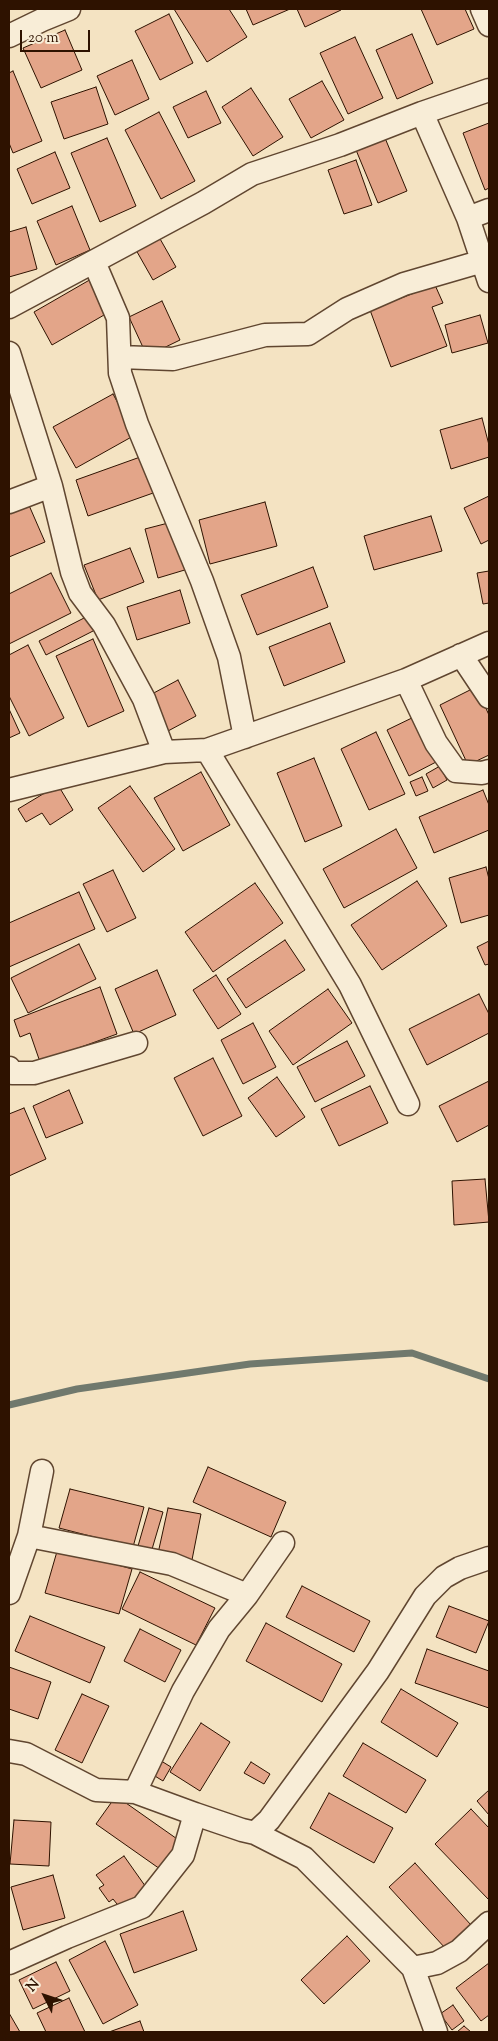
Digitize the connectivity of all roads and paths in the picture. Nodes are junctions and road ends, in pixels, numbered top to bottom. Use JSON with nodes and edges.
{"nodes":[{"id":1,"x":69,"y":9,"type":"edge"},
{"id":2,"x":482,"y":9,"type":"edge"},
{"id":3,"x":489,"y":25,"type":"edge"},
{"id":4,"x":9,"y":36,"type":"edge"},
{"id":5,"x":489,"y":90,"type":"edge"},
{"id":6,"x":422,"y":113,"type":"junction"},
{"id":7,"x":489,"y":210,"type":"edge"},
{"id":8,"x":468,"y":218,"type":"junction"},
{"id":9,"x":94,"y":262,"type":"junction"},
{"id":10,"x":486,"y":271,"type":"edge"},
{"id":11,"x":9,"y":307,"type":"edge"},
{"id":12,"x":9,"y":353,"type":"edge"},
{"id":13,"x":120,"y":357,"type":"junction"},
{"id":14,"x":51,"y":486,"type":"junction"},
{"id":15,"x":9,"y":502,"type":"edge"},
{"id":16,"x":489,"y":643,"type":"edge"},
{"id":17,"x":461,"y":656,"type":"junction"},
{"id":18,"x":406,"y":680,"type":"junction"},
{"id":19,"x":489,"y":697,"type":"edge"},
{"id":20,"x":245,"y":737,"type":"junction"},
{"id":21,"x":206,"y":750,"type":"junction"},
{"id":22,"x":164,"y":752,"type":"junction"},
{"id":23,"x":489,"y":771,"type":"edge"},
{"id":24,"x":9,"y":790,"type":"edge"},
{"id":25,"x":136,"y":1043,"type":"dead end"},
{"id":26,"x":9,"y":1068,"type":"edge"},
{"id":27,"x":408,"y":1104,"type":"dead end"},
{"id":28,"x":42,"y":1471,"type":"dead end"},
{"id":29,"x":29,"y":1536,"type":"junction"},
{"id":30,"x":283,"y":1543,"type":"dead end"},
{"id":31,"x":489,"y":1558,"type":"edge"},
{"id":32,"x":9,"y":1593,"type":"edge"},
{"id":33,"x":247,"y":1595,"type":"junction"},
{"id":34,"x":9,"y":1751,"type":"edge"},
{"id":35,"x":135,"y":1792,"type":"junction"},
{"id":36,"x":195,"y":1814,"type":"junction"},
{"id":37,"x":255,"y":1833,"type":"junction"},
{"id":38,"x":489,"y":1923,"type":"edge"},
{"id":39,"x":9,"y":1963,"type":"edge"},
{"id":40,"x":413,"y":1968,"type":"junction"},
{"id":41,"x":436,"y":2032,"type":"edge"}],
"edges":[{"from":1,"to":4,"type":"street"},
{"from":2,"to":3,"type":"street"},
{"from":5,"to":6,"type":"street"},
{"from":6,"to":8,"type":"street"},
{"from":6,"to":9,"type":"street"},
{"from":7,"to":8,"type":"street"},
{"from":8,"to":10,"type":"street"},
{"from":9,"to":11,"type":"street"},
{"from":9,"to":13,"type":"street"},
{"from":10,"to":13,"type":"street"},
{"from":12,"to":14,"type":"street"},
{"from":13,"to":20,"type":"street"},
{"from":14,"to":15,"type":"street"},
{"from":14,"to":22,"type":"street"},
{"from":16,"to":17,"type":"street"},
{"from":17,"to":18,"type":"street"},
{"from":17,"to":19,"type":"street"},
{"from":18,"to":20,"type":"street"},
{"from":18,"to":23,"type":"street"},
{"from":20,"to":21,"type":"street"},
{"from":21,"to":22,"type":"street"},
{"from":21,"to":27,"type":"street"},
{"from":22,"to":24,"type":"street"},
{"from":25,"to":26,"type":"street"},
{"from":28,"to":29,"type":"street"},
{"from":29,"to":32,"type":"street"},
{"from":29,"to":33,"type":"street"},
{"from":30,"to":33,"type":"street"},
{"from":31,"to":37,"type":"street"},
{"from":33,"to":35,"type":"street"},
{"from":34,"to":35,"type":"street"},
{"from":35,"to":36,"type":"street"},
{"from":36,"to":37,"type":"street"},
{"from":36,"to":39,"type":"street"},
{"from":37,"to":40,"type":"street"},
{"from":38,"to":40,"type":"street"},
{"from":40,"to":41,"type":"street"}]}
